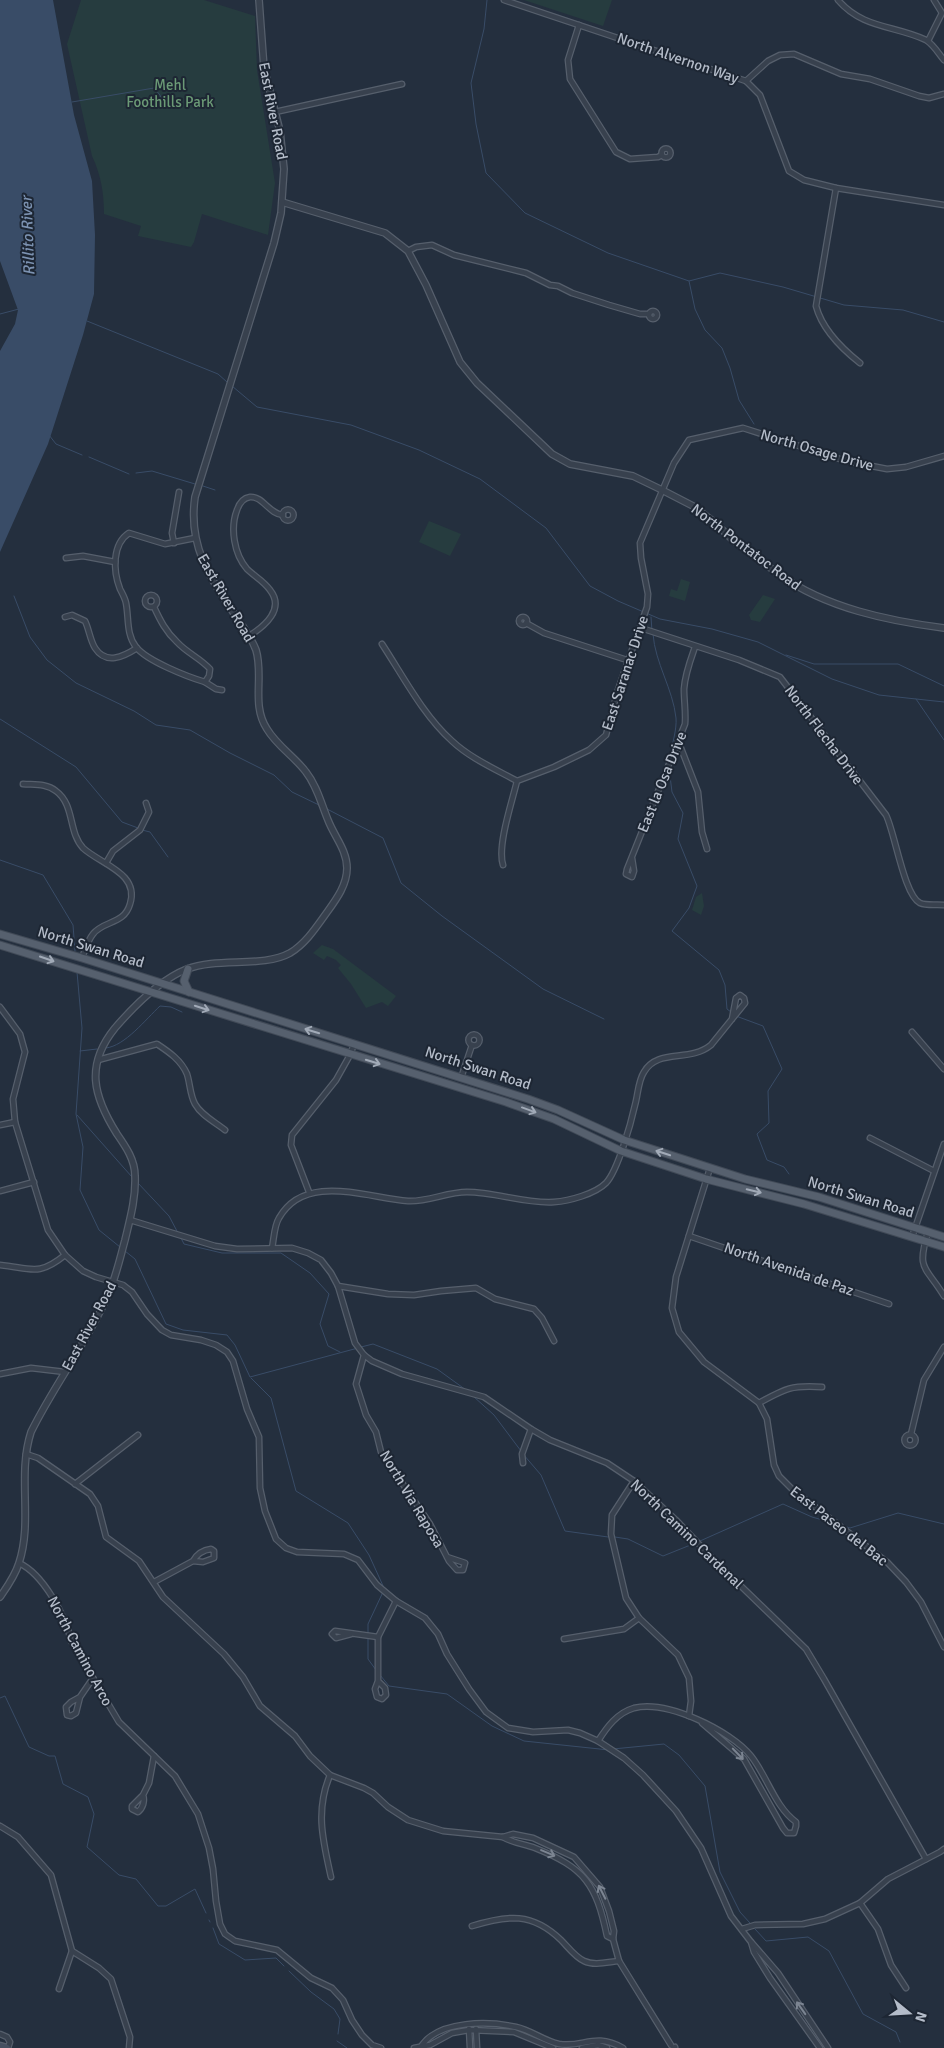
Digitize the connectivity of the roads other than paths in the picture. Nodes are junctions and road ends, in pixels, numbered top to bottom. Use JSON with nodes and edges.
{"nodes":[{"id":1,"x":260,"y":0,"type":"edge"},
{"id":2,"x":504,"y":0,"type":"edge"},
{"id":3,"x":838,"y":0,"type":"edge"},
{"id":4,"x":934,"y":0,"type":"edge"},
{"id":5,"x":943,"y":13,"type":"edge"},
{"id":6,"x":578,"y":24,"type":"junction"},
{"id":7,"x":928,"y":41,"type":"junction"},
{"id":8,"x":944,"y":60,"type":"edge"},
{"id":9,"x":746,"y":81,"type":"junction"},
{"id":10,"x":402,"y":84,"type":"dead end"},
{"id":11,"x":944,"y":94,"type":"edge"},
{"id":12,"x":275,"y":112,"type":"junction"},
{"id":13,"x":662,"y":155,"type":"dead end"},
{"id":14,"x":836,"y":188,"type":"junction"},
{"id":15,"x":282,"y":202,"type":"junction"},
{"id":16,"x":944,"y":205,"type":"edge"},
{"id":17,"x":408,"y":251,"type":"junction"},
{"id":18,"x":649,"y":314,"type":"dead end"},
{"id":19,"x":860,"y":363,"type":"dead end"},
{"id":20,"x":689,"y":440,"type":"joint"},
{"id":21,"x":944,"y":456,"type":"edge"},
{"id":22,"x":662,"y":490,"type":"junction"},
{"id":23,"x":179,"y":492,"type":"dead end"},
{"id":24,"x":283,"y":514,"type":"dead end"},
{"id":25,"x":195,"y":538,"type":"junction"},
{"id":26,"x":174,"y":543,"type":"junction"},
{"id":27,"x":66,"y":558,"type":"dead end"},
{"id":28,"x":115,"y":562,"type":"junction"},
{"id":29,"x":154,"y":606,"type":"dead end"},
{"id":30,"x":65,"y":617,"type":"dead end"},
{"id":31,"x":526,"y":623,"type":"dead end"},
{"id":32,"x":641,"y":628,"type":"junction"},
{"id":33,"x":944,"y":628,"type":"edge"},
{"id":34,"x":249,"y":636,"type":"junction"},
{"id":35,"x":382,"y":644,"type":"dead end"},
{"id":36,"x":695,"y":647,"type":"junction"},
{"id":37,"x":137,"y":648,"type":"junction"},
{"id":38,"x":630,"y":661,"type":"junction"},
{"id":39,"x":205,"y":682,"type":"junction"},
{"id":40,"x":222,"y":690,"type":"dead end"},
{"id":41,"x":679,"y":743,"type":"junction"},
{"id":42,"x":517,"y":781,"type":"junction"},
{"id":43,"x":23,"y":784,"type":"dead end"},
{"id":44,"x":146,"y":803,"type":"dead end"},
{"id":45,"x":707,"y":848,"type":"dead end"},
{"id":46,"x":632,"y":858,"type":"dead end"},
{"id":47,"x":106,"y":863,"type":"junction"},
{"id":48,"x":503,"y":865,"type":"dead end"},
{"id":49,"x":944,"y":905,"type":"edge"},
{"id":50,"x":0,"y":934,"type":"edge"},
{"id":51,"x":0,"y":945,"type":"edge"},
{"id":52,"x":82,"y":958,"type":"junction"},
{"id":53,"x":188,"y":969,"type":"junction"},
{"id":54,"x":162,"y":984,"type":"junction"},
{"id":55,"x":151,"y":992,"type":"junction"},
{"id":56,"x":189,"y":992,"type":"junction"},
{"id":57,"x":0,"y":1007,"type":"edge"},
{"id":58,"x":732,"y":1018,"type":"junction"},
{"id":59,"x":912,"y":1032,"type":"dead end"},
{"id":60,"x":354,"y":1044,"type":"junction"},
{"id":61,"x":472,"y":1045,"type":"dead end"},
{"id":62,"x":350,"y":1055,"type":"junction"},
{"id":63,"x":96,"y":1060,"type":"junction"},
{"id":64,"x":944,"y":1069,"type":"edge"},
{"id":65,"x":461,"y":1078,"type":"junction"},
{"id":66,"x":15,"y":1122,"type":"junction"},
{"id":67,"x":0,"y":1125,"type":"edge"},
{"id":68,"x":224,"y":1130,"type":"dead end"},
{"id":69,"x":870,"y":1138,"type":"dead end"},
{"id":70,"x":624,"y":1140,"type":"junction"},
{"id":71,"x":944,"y":1144,"type":"edge"},
{"id":72,"x":621,"y":1152,"type":"junction"},
{"id":73,"x":710,"y":1168,"type":"junction"},
{"id":74,"x":934,"y":1171,"type":"junction"},
{"id":75,"x":706,"y":1179,"type":"junction"},
{"id":76,"x":34,"y":1182,"type":"junction"},
{"id":77,"x":0,"y":1190,"type":"edge"},
{"id":78,"x":309,"y":1192,"type":"junction"},
{"id":79,"x":130,"y":1220,"type":"junction"},
{"id":80,"x":915,"y":1228,"type":"junction"},
{"id":81,"x":928,"y":1232,"type":"junction"},
{"id":82,"x":689,"y":1236,"type":"junction"},
{"id":83,"x":912,"y":1237,"type":"junction"},
{"id":84,"x":944,"y":1237,"type":"edge"},
{"id":85,"x":925,"y":1241,"type":"junction"},
{"id":86,"x":944,"y":1247,"type":"edge"},
{"id":87,"x":272,"y":1248,"type":"junction"},
{"id":88,"x":65,"y":1255,"type":"junction"},
{"id":89,"x":0,"y":1266,"type":"edge"},
{"id":90,"x":113,"y":1282,"type":"junction"},
{"id":91,"x":338,"y":1286,"type":"junction"},
{"id":92,"x":944,"y":1296,"type":"edge"},
{"id":93,"x":889,"y":1304,"type":"dead end"},
{"id":94,"x":554,"y":1341,"type":"dead end"},
{"id":95,"x":944,"y":1347,"type":"edge"},
{"id":96,"x":364,"y":1355,"type":"junction"},
{"id":97,"x":65,"y":1372,"type":"junction"},
{"id":98,"x":0,"y":1374,"type":"edge"},
{"id":99,"x":822,"y":1387,"type":"dead end"},
{"id":100,"x":759,"y":1403,"type":"junction"},
{"id":101,"x":531,"y":1429,"type":"junction"},
{"id":102,"x":912,"y":1434,"type":"dead end"},
{"id":103,"x":138,"y":1435,"type":"dead end"},
{"id":104,"x":26,"y":1454,"type":"junction"},
{"id":105,"x":523,"y":1463,"type":"dead end"},
{"id":106,"x":634,"y":1481,"type":"junction"},
{"id":107,"x":75,"y":1484,"type":"junction"},
{"id":108,"x":447,"y":1558,"type":"dead end"},
{"id":109,"x":194,"y":1561,"type":"dead end"},
{"id":110,"x":19,"y":1563,"type":"junction"},
{"id":111,"x":154,"y":1582,"type":"junction"},
{"id":112,"x":0,"y":1597,"type":"edge"},
{"id":113,"x":396,"y":1601,"type":"junction"},
{"id":114,"x":639,"y":1618,"type":"junction"},
{"id":115,"x":351,"y":1634,"type":"dead end"},
{"id":116,"x":378,"y":1637,"type":"junction"},
{"id":117,"x":564,"y":1639,"type":"dead end"},
{"id":118,"x":944,"y":1647,"type":"edge"},
{"id":119,"x":93,"y":1678,"type":"junction"},
{"id":120,"x":378,"y":1681,"type":"dead end"},
{"id":121,"x":80,"y":1697,"type":"dead end"},
{"id":122,"x":690,"y":1716,"type":"junction"},
{"id":123,"x":702,"y":1722,"type":"junction"},
{"id":124,"x":598,"y":1741,"type":"junction"},
{"id":125,"x":154,"y":1756,"type":"junction"},
{"id":126,"x":330,"y":1775,"type":"junction"},
{"id":127,"x":143,"y":1795,"type":"dead end"},
{"id":128,"x":0,"y":1826,"type":"edge"},
{"id":129,"x":502,"y":1837,"type":"junction"},
{"id":130,"x":944,"y":1848,"type":"edge"},
{"id":131,"x":926,"y":1859,"type":"junction"},
{"id":132,"x":331,"y":1877,"type":"dead end"},
{"id":133,"x":860,"y":1903,"type":"junction"},
{"id":134,"x":472,"y":1926,"type":"dead end"},
{"id":135,"x":742,"y":1929,"type":"junction"},
{"id":136,"x":612,"y":1939,"type":"junction"},
{"id":137,"x":750,"y":1942,"type":"junction"},
{"id":138,"x":72,"y":1951,"type":"junction"},
{"id":139,"x":618,"y":1961,"type":"junction"},
{"id":140,"x":906,"y":1988,"type":"dead end"},
{"id":141,"x":59,"y":1989,"type":"dead end"},
{"id":142,"x":469,"y":2027,"type":"junction"},
{"id":143,"x":477,"y":2028,"type":"junction"},
{"id":144,"x":0,"y":2034,"type":"edge"},
{"id":145,"x":0,"y":2046,"type":"edge"},
{"id":146,"x":673,"y":2047,"type":"edge"},
{"id":147,"x":8,"y":2048,"type":"edge"},
{"id":148,"x":129,"y":2048,"type":"edge"},
{"id":149,"x":380,"y":2048,"type":"edge"},
{"id":150,"x":414,"y":2048,"type":"edge"},
{"id":151,"x":470,"y":2048,"type":"edge"},
{"id":152,"x":477,"y":2048,"type":"edge"},
{"id":153,"x":553,"y":2048,"type":"edge"},
{"id":154,"x":582,"y":2048,"type":"edge"},
{"id":155,"x":607,"y":2048,"type":"edge"},
{"id":156,"x":623,"y":2048,"type":"edge"},
{"id":157,"x":820,"y":2048,"type":"edge"},
{"id":158,"x":828,"y":2048,"type":"edge"}],
"edges":[{"from":1,"to":12,"type":"street","name":"East River Road"},
{"from":2,"to":6,"type":"street","name":"North Alvernon Way"},
{"from":3,"to":7,"type":"street"},
{"from":4,"to":5,"type":"street"},
{"from":5,"to":7,"type":"street"},
{"from":6,"to":9,"type":"street","name":"North Alvernon Way"},
{"from":6,"to":13,"type":"street"},
{"from":7,"to":8,"type":"street"},
{"from":9,"to":11,"type":"street"},
{"from":9,"to":14,"type":"street","name":"North Alvernon Way"},
{"from":10,"to":12,"type":"street"},
{"from":12,"to":15,"type":"street","name":"East River Road"},
{"from":14,"to":16,"type":"street","name":"North Alvernon Way"},
{"from":14,"to":19,"type":"street"},
{"from":15,"to":17,"type":"street","name":"North Pontatoc Road"},
{"from":15,"to":25,"type":"street","name":"East River Road"},
{"from":17,"to":18,"type":"street"},
{"from":17,"to":22,"type":"street","name":"North Pontatoc Road"},
{"from":20,"to":21,"type":"street","name":"North Osage Drive"},
{"from":20,"to":22,"type":"street","name":"East Saranac Drive"},
{"from":22,"to":32,"type":"street","name":"East Saranac Drive"},
{"from":22,"to":33,"type":"street","name":"North Pontatoc Road"},
{"from":23,"to":26,"type":"street"},
{"from":24,"to":34,"type":"street"},
{"from":25,"to":26,"type":"street"},
{"from":25,"to":34,"type":"street","name":"East River Road"},
{"from":26,"to":28,"type":"street"},
{"from":27,"to":28,"type":"street"},
{"from":28,"to":37,"type":"street"},
{"from":29,"to":39,"type":"street"},
{"from":30,"to":37,"type":"street"},
{"from":31,"to":38,"type":"street"},
{"from":32,"to":36,"type":"street","name":"North Flecha Drive"},
{"from":32,"to":38,"type":"street","name":"East Saranac Drive"},
{"from":34,"to":53,"type":"street","name":"East River Road"},
{"from":35,"to":42,"type":"street"},
{"from":36,"to":41,"type":"street","name":"East la Osa Drive"},
{"from":36,"to":49,"type":"street","name":"North Flecha Drive"},
{"from":37,"to":39,"type":"street"},
{"from":38,"to":42,"type":"street","name":"East Saranac Drive"},
{"from":39,"to":40,"type":"street"},
{"from":41,"to":45,"type":"street"},
{"from":41,"to":46,"type":"street","name":"East la Osa Drive"},
{"from":42,"to":48,"type":"street"},
{"from":43,"to":47,"type":"street"},
{"from":44,"to":47,"type":"street"},
{"from":47,"to":52,"type":"street"},
{"from":50,"to":52,"type":"main road","name":"North Swan Road"},
{"from":51,"to":55,"type":"main road","name":"North Swan Road","one_way":true},
{"from":52,"to":54,"type":"main road","name":"North Swan Road"},
{"from":53,"to":54,"type":"street","name":"East River Road"},
{"from":53,"to":56,"type":"main road"},
{"from":54,"to":55,"type":"street","name":"East River Road"},
{"from":54,"to":56,"type":"main road","name":"North Swan Road"},
{"from":55,"to":62,"type":"main road","name":"North Swan Road","one_way":true},
{"from":55,"to":63,"type":"street","name":"East River Road"},
{"from":60,"to":56,"type":"main road","name":"North Swan Road","one_way":true},
{"from":57,"to":66,"type":"street"},
{"from":58,"to":58,"type":"street"},
{"from":58,"to":70,"type":"street"},
{"from":59,"to":64,"type":"street"},
{"from":60,"to":62,"type":"street"},
{"from":60,"to":65,"type":"main road","name":"North Swan Road"},
{"from":61,"to":65,"type":"street"},
{"from":62,"to":72,"type":"main road","name":"North Swan Road","one_way":true},
{"from":62,"to":78,"type":"street"},
{"from":63,"to":68,"type":"street"},
{"from":63,"to":79,"type":"street","name":"East River Road"},
{"from":65,"to":70,"type":"main road","name":"North Swan Road"},
{"from":66,"to":67,"type":"street"},
{"from":66,"to":76,"type":"street"},
{"from":69,"to":74,"type":"street"},
{"from":70,"to":72,"type":"street"},
{"from":73,"to":70,"type":"main road","name":"North Swan Road","one_way":true},
{"from":71,"to":74,"type":"street"},
{"from":72,"to":75,"type":"main road","name":"North Swan Road"},
{"from":72,"to":78,"type":"street"},
{"from":73,"to":75,"type":"street"},
{"from":73,"to":80,"type":"main road","name":"North Swan Road"},
{"from":74,"to":80,"type":"street"},
{"from":75,"to":82,"type":"street"},
{"from":75,"to":83,"type":"main road","name":"North Swan Road","one_way":true},
{"from":76,"to":77,"type":"street"},
{"from":76,"to":88,"type":"street"},
{"from":78,"to":87,"type":"street"},
{"from":79,"to":87,"type":"street","name":"North Camino Cardenal"},
{"from":79,"to":90,"type":"street","name":"East River Road"},
{"from":80,"to":81,"type":"main road","name":"North Swan Road"},
{"from":80,"to":83,"type":"street"},
{"from":81,"to":84,"type":"main road","name":"North Swan Road"},
{"from":81,"to":85,"type":"street"},
{"from":82,"to":93,"type":"street","name":"North Avenida de Paz"},
{"from":82,"to":100,"type":"street"},
{"from":83,"to":85,"type":"main road","name":"North Swan Road"},
{"from":85,"to":86,"type":"main road","name":"North Swan Road"},
{"from":85,"to":92,"type":"street"},
{"from":87,"to":91,"type":"street","name":"North Camino Cardenal"},
{"from":88,"to":89,"type":"street"},
{"from":88,"to":90,"type":"street"},
{"from":90,"to":97,"type":"street","name":"East River Road"},
{"from":90,"to":113,"type":"street"},
{"from":91,"to":94,"type":"street"},
{"from":91,"to":96,"type":"street","name":"North Camino Cardenal"},
{"from":95,"to":102,"type":"street"},
{"from":96,"to":101,"type":"street","name":"North Camino Cardenal"},
{"from":96,"to":108,"type":"street","name":"North Via Raposa"},
{"from":97,"to":98,"type":"street"},
{"from":97,"to":104,"type":"street","name":"East River Road"},
{"from":99,"to":100,"type":"street"},
{"from":100,"to":118,"type":"street","name":"East Paseo del Bac"},
{"from":101,"to":105,"type":"street"},
{"from":101,"to":106,"type":"street","name":"North Camino Cardenal"},
{"from":103,"to":107,"type":"street"},
{"from":104,"to":107,"type":"street"},
{"from":104,"to":110,"type":"street","name":"East River Road"},
{"from":106,"to":114,"type":"street"},
{"from":106,"to":131,"type":"street","name":"North Camino Cardenal"},
{"from":107,"to":111,"type":"street"},
{"from":109,"to":111,"type":"street"},
{"from":110,"to":112,"type":"street","name":"East River Road"},
{"from":110,"to":119,"type":"street","name":"North Camino Arco"},
{"from":111,"to":126,"type":"street"},
{"from":113,"to":116,"type":"street"},
{"from":113,"to":124,"type":"street"},
{"from":114,"to":117,"type":"street"},
{"from":114,"to":122,"type":"street"},
{"from":115,"to":116,"type":"street"},
{"from":116,"to":120,"type":"street"},
{"from":119,"to":121,"type":"street"},
{"from":119,"to":125,"type":"street","name":"North Camino Arco"},
{"from":122,"to":123,"type":"street"},
{"from":122,"to":124,"type":"street"},
{"from":123,"to":123,"type":"street","one_way":true},
{"from":124,"to":135,"type":"street"},
{"from":125,"to":127,"type":"street"},
{"from":125,"to":149,"type":"street","name":"North Camino Arco"},
{"from":126,"to":129,"type":"street"},
{"from":126,"to":132,"type":"street"},
{"from":128,"to":138,"type":"street"},
{"from":129,"to":136,"type":"street","one_way":true},
{"from":136,"to":129,"type":"street","one_way":true},
{"from":130,"to":131,"type":"street"},
{"from":131,"to":133,"type":"street"},
{"from":133,"to":135,"type":"street"},
{"from":133,"to":140,"type":"street"},
{"from":134,"to":139,"type":"street"},
{"from":135,"to":137,"type":"street"},
{"from":136,"to":139,"type":"street"},
{"from":137,"to":157,"type":"street"},
{"from":158,"to":137,"type":"street","one_way":true},
{"from":138,"to":141,"type":"street"},
{"from":138,"to":148,"type":"street"},
{"from":139,"to":146,"type":"street"},
{"from":142,"to":143,"type":"street"},
{"from":142,"to":150,"type":"street"},
{"from":142,"to":151,"type":"street"},
{"from":143,"to":152,"type":"street"},
{"from":143,"to":153,"type":"street"},
{"from":143,"to":156,"type":"street"},
{"from":144,"to":147,"type":"street"},
{"from":145,"to":147,"type":"main road"},
{"from":154,"to":155,"type":"street"}]}
